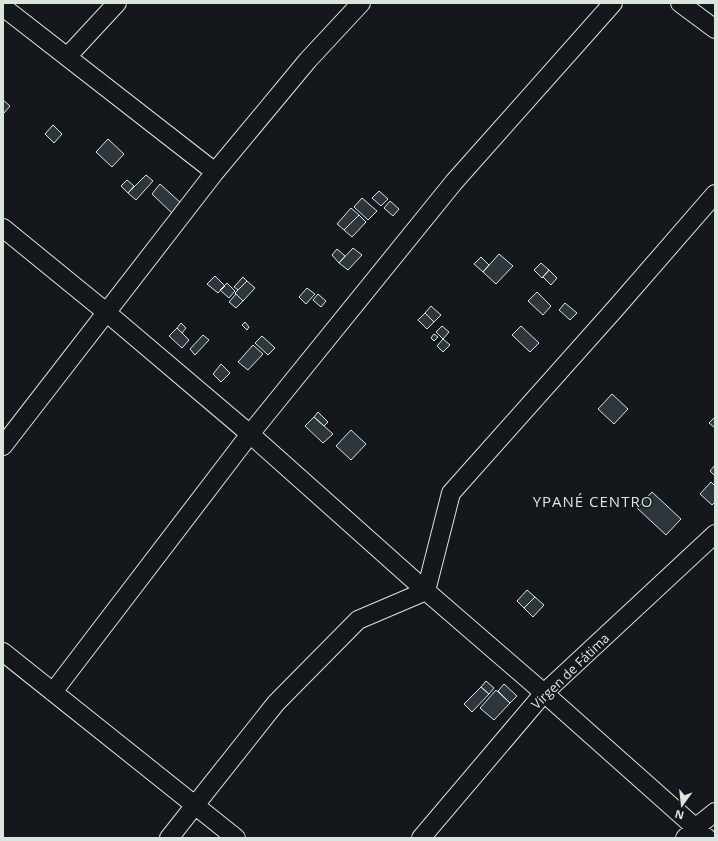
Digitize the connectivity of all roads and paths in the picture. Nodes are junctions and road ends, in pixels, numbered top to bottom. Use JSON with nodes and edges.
{"nodes":[{"id":1,"x":116,"y":3,"type":"edge"},
{"id":2,"x":361,"y":3,"type":"edge"},
{"id":3,"x":613,"y":3,"type":"edge"},
{"id":4,"x":680,"y":3,"type":"edge"},
{"id":5,"x":3,"y":7,"type":"edge"},
{"id":6,"x":715,"y":29,"type":"edge"},
{"id":7,"x":67,"y":57,"type":"junction"},
{"id":8,"x":215,"y":172,"type":"junction"},
{"id":9,"x":715,"y":194,"type":"edge"},
{"id":10,"x":3,"y":228,"type":"edge"},
{"id":11,"x":106,"y":312,"type":"junction"},
{"id":12,"x":250,"y":434,"type":"junction"},
{"id":13,"x":3,"y":446,"type":"edge"},
{"id":14,"x":715,"y":534,"type":"edge"},
{"id":15,"x":426,"y":591,"type":"junction"},
{"id":16,"x":3,"y":652,"type":"edge"},
{"id":17,"x":53,"y":692,"type":"junction"},
{"id":18,"x":544,"y":693,"type":"junction"},
{"id":19,"x":195,"y":805,"type":"junction"},
{"id":20,"x":715,"y":812,"type":"edge"},
{"id":21,"x":696,"y":835,"type":"edge"},
{"id":22,"x":170,"y":838,"type":"edge"},
{"id":23,"x":236,"y":838,"type":"edge"},
{"id":24,"x":421,"y":838,"type":"edge"}],
"edges":[{"from":1,"to":7,"type":"street"},
{"from":2,"to":8,"type":"street"},
{"from":3,"to":12,"type":"street"},
{"from":4,"to":6,"type":"street"},
{"from":5,"to":7,"type":"street"},
{"from":7,"to":8,"type":"street"},
{"from":8,"to":11,"type":"street"},
{"from":9,"to":15,"type":"street"},
{"from":10,"to":11,"type":"street"},
{"from":11,"to":12,"type":"street"},
{"from":11,"to":13,"type":"street"},
{"from":12,"to":15,"type":"street"},
{"from":12,"to":17,"type":"street"},
{"from":14,"to":18,"type":"street","name":"Virgen de Fátima"},
{"from":15,"to":18,"type":"street"},
{"from":15,"to":19,"type":"street"},
{"from":16,"to":17,"type":"street"},
{"from":17,"to":19,"type":"street"},
{"from":18,"to":21,"type":"street"},
{"from":18,"to":24,"type":"street","name":"Virgen de Fátima"},
{"from":19,"to":22,"type":"street"},
{"from":19,"to":23,"type":"street"},
{"from":20,"to":21,"type":"street"}]}
